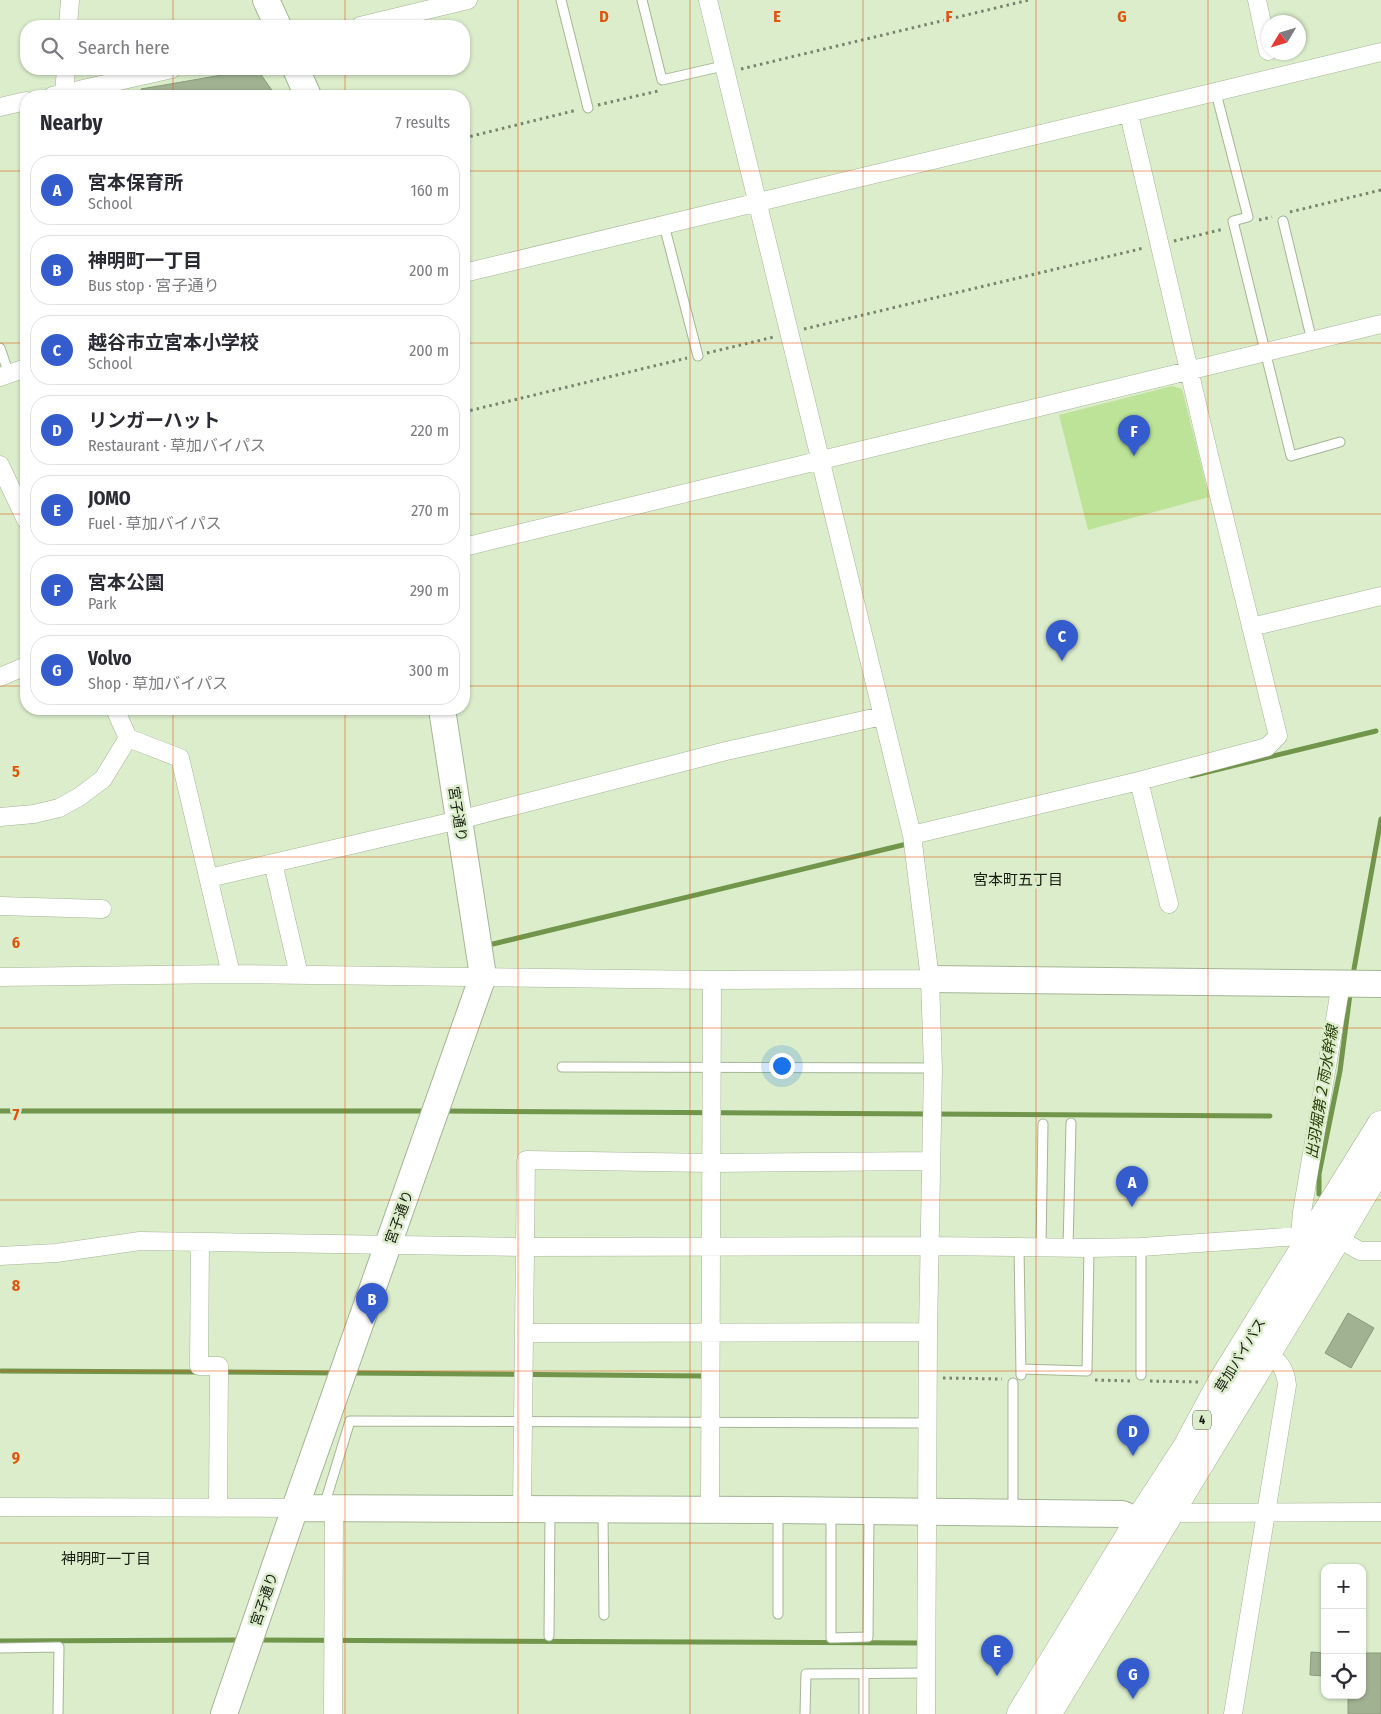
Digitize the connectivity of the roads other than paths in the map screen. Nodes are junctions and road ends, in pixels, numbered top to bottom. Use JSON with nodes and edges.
{"nodes":[{"id":1,"x":70,"y":0,"type":"edge"},
{"id":2,"x":266,"y":0,"type":"edge"},
{"id":3,"x":468,"y":0,"type":"edge"},
{"id":4,"x":561,"y":0,"type":"edge"},
{"id":5,"x":642,"y":0,"type":"edge"},
{"id":6,"x":708,"y":0,"type":"edge"},
{"id":7,"x":1256,"y":0,"type":"edge"},
{"id":8,"x":68,"y":20,"type":"edge"},
{"id":9,"x":275,"y":20,"type":"edge"},
{"id":10,"x":385,"y":20,"type":"edge"},
{"id":11,"x":1261,"y":20,"type":"edge"},
{"id":12,"x":1381,"y":52,"type":"edge"},
{"id":13,"x":1271,"y":60,"type":"edge"},
{"id":14,"x":724,"y":69,"type":"junction"},
{"id":15,"x":64,"y":75,"type":"edge"},
{"id":16,"x":157,"y":75,"type":"edge"},
{"id":17,"x":299,"y":75,"type":"edge"},
{"id":18,"x":1275,"y":78,"type":"junction"},
{"id":19,"x":123,"y":89,"type":"edge"},
{"id":20,"x":60,"y":90,"type":"edge"},
{"id":21,"x":305,"y":90,"type":"edge"},
{"id":22,"x":1216,"y":93,"type":"junction"},
{"id":23,"x":20,"y":102,"type":"edge"},
{"id":24,"x":0,"y":107,"type":"edge"},
{"id":25,"x":588,"y":108,"type":"road end"},
{"id":26,"x":1129,"y":114,"type":"junction"},
{"id":27,"x":758,"y":203,"type":"junction"},
{"id":28,"x":1283,"y":216,"type":"road end"},
{"id":29,"x":664,"y":225,"type":"junction"},
{"id":30,"x":470,"y":272,"type":"edge"},
{"id":31,"x":1381,"y":324,"type":"edge"},
{"id":32,"x":1312,"y":341,"type":"junction"},
{"id":33,"x":0,"y":348,"type":"edge"},
{"id":34,"x":1266,"y":352,"type":"junction"},
{"id":35,"x":698,"y":356,"type":"road end"},
{"id":36,"x":20,"y":370,"type":"edge"},
{"id":37,"x":1189,"y":370,"type":"junction"},
{"id":38,"x":4,"y":375,"type":"edge"},
{"id":39,"x":1340,"y":442,"type":"dead end"},
{"id":40,"x":820,"y":460,"type":"junction"},
{"id":41,"x":0,"y":465,"type":"edge"},
{"id":42,"x":20,"y":507,"type":"edge"},
{"id":43,"x":470,"y":546,"type":"edge"},
{"id":44,"x":1381,"y":596,"type":"edge"},
{"id":45,"x":1251,"y":627,"type":"junction"},
{"id":46,"x":20,"y":669,"type":"edge"},
{"id":47,"x":0,"y":678,"type":"edge"},
{"id":48,"x":118,"y":715,"type":"edge"},
{"id":49,"x":443,"y":715,"type":"edge"},
{"id":50,"x":882,"y":716,"type":"junction"},
{"id":51,"x":128,"y":738,"type":"junction"},
{"id":52,"x":1139,"y":781,"type":"junction"},
{"id":53,"x":0,"y":817,"type":"edge"},
{"id":54,"x":459,"y":820,"type":"junction"},
{"id":55,"x":912,"y":835,"type":"junction"},
{"id":56,"x":273,"y":863,"type":"junction"},
{"id":57,"x":209,"y":878,"type":"junction"},
{"id":58,"x":1169,"y":904,"type":"dead end"},
{"id":59,"x":0,"y":906,"type":"edge"},
{"id":60,"x":102,"y":909,"type":"dead end"},
{"id":61,"x":231,"y":974,"type":"junction"},
{"id":62,"x":299,"y":975,"type":"junction"},
{"id":63,"x":483,"y":976,"type":"junction"},
{"id":64,"x":0,"y":977,"type":"edge"},
{"id":65,"x":930,"y":979,"type":"junction"},
{"id":66,"x":712,"y":980,"type":"junction"},
{"id":67,"x":1340,"y":984,"type":"junction"},
{"id":68,"x":1381,"y":984,"type":"edge"},
{"id":69,"x":562,"y":1067,"type":"dead end"},
{"id":70,"x":713,"y":1067,"type":"junction"},
{"id":71,"x":933,"y":1068,"type":"junction"},
{"id":72,"x":1071,"y":1123,"type":"dead end"},
{"id":73,"x":1043,"y":1124,"type":"dead end"},
{"id":74,"x":1381,"y":1125,"type":"edge"},
{"id":75,"x":930,"y":1161,"type":"junction"},
{"id":76,"x":711,"y":1163,"type":"junction"},
{"id":77,"x":1381,"y":1163,"type":"edge"},
{"id":78,"x":1337,"y":1238,"type":"junction"},
{"id":79,"x":1305,"y":1239,"type":"junction"},
{"id":80,"x":200,"y":1242,"type":"junction"},
{"id":81,"x":389,"y":1245,"type":"junction"},
{"id":82,"x":930,"y":1246,"type":"junction"},
{"id":83,"x":525,"y":1247,"type":"junction"},
{"id":84,"x":711,"y":1247,"type":"junction"},
{"id":85,"x":1020,"y":1247,"type":"junction"},
{"id":86,"x":1040,"y":1247,"type":"junction"},
{"id":87,"x":1141,"y":1247,"type":"junction"},
{"id":88,"x":1068,"y":1248,"type":"junction"},
{"id":89,"x":1089,"y":1248,"type":"junction"},
{"id":90,"x":1381,"y":1251,"type":"edge"},
{"id":91,"x":0,"y":1256,"type":"edge"},
{"id":92,"x":928,"y":1332,"type":"junction"},
{"id":93,"x":524,"y":1333,"type":"junction"},
{"id":94,"x":710,"y":1333,"type":"junction"},
{"id":95,"x":1266,"y":1352,"type":"junction"},
{"id":96,"x":1141,"y":1375,"type":"dead end"},
{"id":97,"x":1013,"y":1383,"type":"dead end"},
{"id":98,"x":523,"y":1422,"type":"junction"},
{"id":99,"x":710,"y":1422,"type":"junction"},
{"id":100,"x":928,"y":1423,"type":"junction"},
{"id":101,"x":0,"y":1507,"type":"edge"},
{"id":102,"x":218,"y":1508,"type":"junction"},
{"id":103,"x":295,"y":1508,"type":"junction"},
{"id":104,"x":328,"y":1508,"type":"junction"},
{"id":105,"x":522,"y":1509,"type":"junction"},
{"id":106,"x":550,"y":1509,"type":"junction"},
{"id":107,"x":603,"y":1510,"type":"junction"},
{"id":108,"x":710,"y":1510,"type":"junction"},
{"id":109,"x":778,"y":1510,"type":"junction"},
{"id":110,"x":831,"y":1511,"type":"junction"},
{"id":111,"x":868,"y":1511,"type":"junction"},
{"id":112,"x":928,"y":1512,"type":"junction"},
{"id":113,"x":1265,"y":1512,"type":"junction"},
{"id":114,"x":1381,"y":1512,"type":"edge"},
{"id":115,"x":1170,"y":1513,"type":"junction"},
{"id":116,"x":1014,"y":1514,"type":"junction"},
{"id":117,"x":1139,"y":1522,"type":"junction"},
{"id":118,"x":778,"y":1614,"type":"dead end"},
{"id":119,"x":604,"y":1616,"type":"dead end"},
{"id":120,"x":550,"y":1636,"type":"dead end"},
{"id":121,"x":0,"y":1648,"type":"edge"},
{"id":122,"x":864,"y":1673,"type":"junction"},
{"id":123,"x":926,"y":1673,"type":"junction"},
{"id":124,"x":58,"y":1714,"type":"edge"},
{"id":125,"x":224,"y":1714,"type":"edge"},
{"id":126,"x":333,"y":1714,"type":"edge"},
{"id":127,"x":805,"y":1714,"type":"edge"},
{"id":128,"x":864,"y":1714,"type":"edge"},
{"id":129,"x":926,"y":1714,"type":"edge"},
{"id":130,"x":1021,"y":1714,"type":"edge"},
{"id":131,"x":1047,"y":1714,"type":"edge"},
{"id":132,"x":1233,"y":1714,"type":"edge"}],
"edges":[{"from":1,"to":8,"type":"street"},
{"from":2,"to":9,"type":"street"},
{"from":3,"to":10,"type":"street"},
{"from":4,"to":25,"type":"lane"},
{"from":5,"to":14,"type":"lane"},
{"from":6,"to":14,"type":"street"},
{"from":7,"to":11,"type":"street"},
{"from":12,"to":18,"type":"street"},
{"from":13,"to":18,"type":"street"},
{"from":14,"to":27,"type":"street"},
{"from":15,"to":20,"type":"street"},
{"from":16,"to":19,"type":"street"},
{"from":17,"to":21,"type":"street"},
{"from":18,"to":22,"type":"street"},
{"from":22,"to":26,"type":"street"},
{"from":22,"to":34,"type":"lane"},
{"from":23,"to":24,"type":"street"},
{"from":26,"to":27,"type":"street"},
{"from":26,"to":37,"type":"street"},
{"from":27,"to":29,"type":"street"},
{"from":27,"to":40,"type":"street"},
{"from":28,"to":32,"type":"lane"},
{"from":29,"to":30,"type":"street"},
{"from":29,"to":35,"type":"lane"},
{"from":31,"to":32,"type":"street"},
{"from":32,"to":34,"type":"street"},
{"from":33,"to":38,"type":"lane"},
{"from":34,"to":37,"type":"street"},
{"from":34,"to":39,"type":"lane"},
{"from":36,"to":38,"type":"street"},
{"from":37,"to":40,"type":"street"},
{"from":37,"to":45,"type":"street"},
{"from":40,"to":43,"type":"street"},
{"from":40,"to":50,"type":"street"},
{"from":41,"to":42,"type":"street"},
{"from":44,"to":45,"type":"street"},
{"from":45,"to":52,"type":"street"},
{"from":46,"to":47,"type":"street"},
{"from":48,"to":51,"type":"street"},
{"from":49,"to":54,"type":"street","name":"宮子通り"},
{"from":50,"to":54,"type":"street"},
{"from":50,"to":55,"type":"street"},
{"from":51,"to":53,"type":"street"},
{"from":51,"to":57,"type":"street"},
{"from":52,"to":55,"type":"street"},
{"from":52,"to":58,"type":"street"},
{"from":54,"to":56,"type":"street"},
{"from":54,"to":63,"type":"street","name":"宮子通り"},
{"from":55,"to":65,"type":"street"},
{"from":56,"to":57,"type":"street"},
{"from":56,"to":62,"type":"street"},
{"from":57,"to":61,"type":"street"},
{"from":59,"to":60,"type":"street"},
{"from":61,"to":62,"type":"street"},
{"from":61,"to":64,"type":"street"},
{"from":62,"to":63,"type":"street"},
{"from":63,"to":66,"type":"street"},
{"from":63,"to":81,"type":"street","name":"宮子通り"},
{"from":65,"to":66,"type":"street"},
{"from":65,"to":67,"type":"street"},
{"from":65,"to":71,"type":"street"},
{"from":66,"to":70,"type":"street"},
{"from":67,"to":68,"type":"street"},
{"from":67,"to":79,"type":"street"},
{"from":69,"to":70,"type":"lane"},
{"from":70,"to":71,"type":"lane"},
{"from":70,"to":76,"type":"street"},
{"from":71,"to":75,"type":"street"},
{"from":72,"to":88,"type":"lane"},
{"from":73,"to":86,"type":"lane"},
{"from":74,"to":79,"type":"highway","name":"草加バイパス","number":"4"},
{"from":75,"to":76,"type":"street"},
{"from":75,"to":82,"type":"street"},
{"from":76,"to":83,"type":"street"},
{"from":76,"to":84,"type":"street"},
{"from":77,"to":78,"type":"highway","name":"草加バイパス","number":"4"},
{"from":78,"to":90,"type":"street"},
{"from":78,"to":95,"type":"highway","name":"草加バイパス","number":"4"},
{"from":79,"to":87,"type":"street"},
{"from":79,"to":117,"type":"highway","name":"草加バイパス","number":"4"},
{"from":80,"to":81,"type":"street"},
{"from":80,"to":91,"type":"street"},
{"from":80,"to":102,"type":"street"},
{"from":81,"to":83,"type":"street"},
{"from":81,"to":103,"type":"street","name":"宮子通り"},
{"from":82,"to":84,"type":"street"},
{"from":82,"to":85,"type":"street"},
{"from":82,"to":92,"type":"street"},
{"from":83,"to":84,"type":"street"},
{"from":83,"to":93,"type":"street"},
{"from":84,"to":94,"type":"street"},
{"from":85,"to":86,"type":"street"},
{"from":85,"to":89,"type":"lane"},
{"from":86,"to":88,"type":"street"},
{"from":87,"to":89,"type":"street"},
{"from":87,"to":96,"type":"lane"},
{"from":88,"to":89,"type":"street"},
{"from":92,"to":94,"type":"street"},
{"from":92,"to":100,"type":"street"},
{"from":93,"to":94,"type":"street"},
{"from":93,"to":98,"type":"street"},
{"from":94,"to":99,"type":"street"},
{"from":95,"to":113,"type":"street"},
{"from":95,"to":115,"type":"highway","name":"草加バイパス","number":"4"},
{"from":97,"to":116,"type":"lane"},
{"from":98,"to":99,"type":"lane"},
{"from":98,"to":104,"type":"lane"},
{"from":98,"to":105,"type":"street"},
{"from":99,"to":100,"type":"lane"},
{"from":99,"to":108,"type":"street"},
{"from":100,"to":112,"type":"street"},
{"from":101,"to":102,"type":"street"},
{"from":102,"to":103,"type":"street"},
{"from":103,"to":104,"type":"street"},
{"from":103,"to":125,"type":"street","name":"宮子通り"},
{"from":104,"to":105,"type":"street"},
{"from":104,"to":126,"type":"street"},
{"from":105,"to":106,"type":"street"},
{"from":106,"to":107,"type":"street"},
{"from":106,"to":120,"type":"lane"},
{"from":107,"to":108,"type":"street"},
{"from":107,"to":119,"type":"lane"},
{"from":108,"to":109,"type":"street"},
{"from":109,"to":110,"type":"street"},
{"from":109,"to":118,"type":"lane"},
{"from":110,"to":111,"type":"street"},
{"from":110,"to":111,"type":"lane"},
{"from":111,"to":112,"type":"street"},
{"from":112,"to":116,"type":"street"},
{"from":112,"to":123,"type":"street"},
{"from":113,"to":114,"type":"street"},
{"from":113,"to":115,"type":"street"},
{"from":113,"to":132,"type":"street"},
{"from":115,"to":131,"type":"highway","name":"草加バイパス","number":"4"},
{"from":116,"to":117,"type":"street"},
{"from":117,"to":130,"type":"highway","name":"草加バイパス","number":"4"},
{"from":121,"to":124,"type":"lane"},
{"from":122,"to":123,"type":"lane"},
{"from":122,"to":127,"type":"lane"},
{"from":122,"to":128,"type":"lane"},
{"from":123,"to":129,"type":"street"}]}
